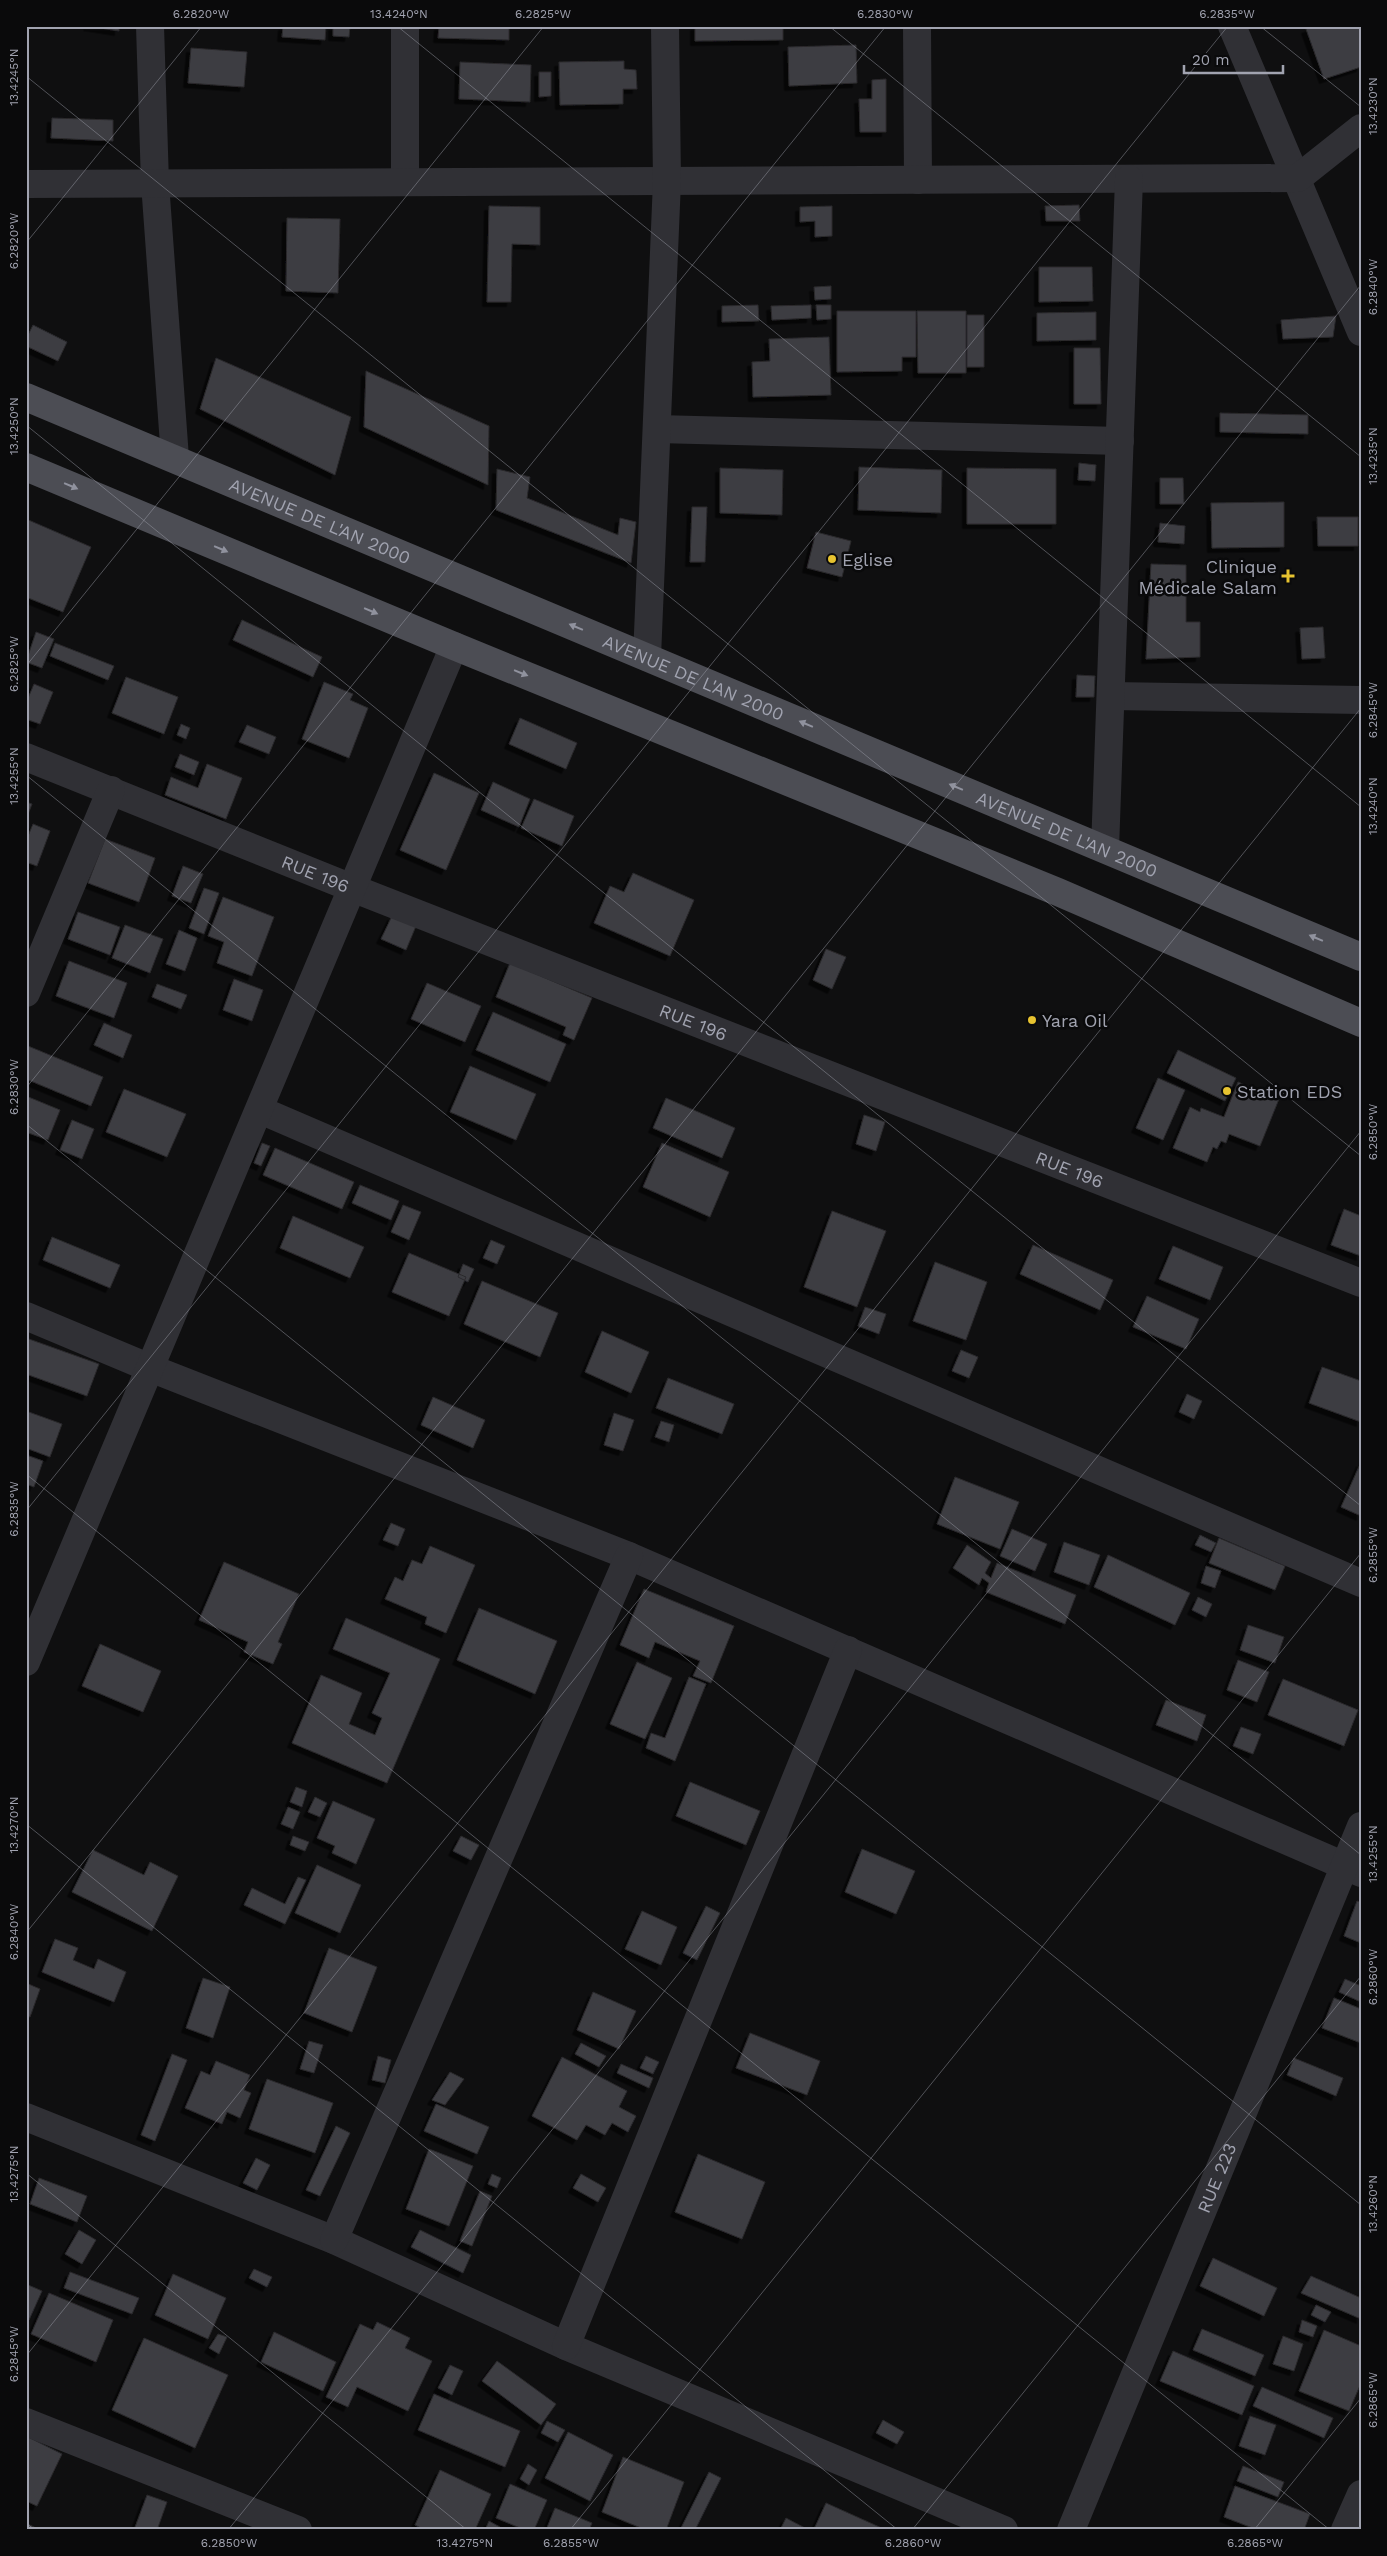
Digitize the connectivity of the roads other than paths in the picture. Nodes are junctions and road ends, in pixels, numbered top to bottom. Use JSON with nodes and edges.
{"nodes":[{"id":1,"x":150,"y":26,"type":"edge"},
{"id":2,"x":405,"y":26,"type":"edge"},
{"id":3,"x":665,"y":26,"type":"edge"},
{"id":4,"x":917,"y":26,"type":"edge"},
{"id":5,"x":1232,"y":26,"type":"edge"},
{"id":6,"x":1361,"y":128,"type":"edge"},
{"id":7,"x":1298,"y":178,"type":"junction"},
{"id":8,"x":1129,"y":179,"type":"junction"},
{"id":9,"x":918,"y":180,"type":"junction"},
{"id":10,"x":667,"y":181,"type":"junction"},
{"id":11,"x":406,"y":182,"type":"junction"},
{"id":12,"x":155,"y":183,"type":"junction"},
{"id":13,"x":26,"y":184,"type":"edge"},
{"id":14,"x":1361,"y":332,"type":"edge"},
{"id":15,"x":26,"y":397,"type":"edge"},
{"id":16,"x":657,"y":429,"type":"junction"},
{"id":17,"x":1120,"y":440,"type":"junction"},
{"id":18,"x":175,"y":458,"type":"junction"},
{"id":19,"x":26,"y":467,"type":"edge"},
{"id":20,"x":454,"y":646,"type":"junction"},
{"id":21,"x":647,"y":657,"type":"junction"},
{"id":22,"x":1112,"y":696,"type":"junction"},
{"id":23,"x":1361,"y":700,"type":"edge"},
{"id":24,"x":26,"y":757,"type":"edge"},
{"id":25,"x":111,"y":790,"type":"junction"},
{"id":26,"x":1105,"y":849,"type":"junction"},
{"id":27,"x":352,"y":888,"type":"junction"},
{"id":28,"x":1361,"y":957,"type":"edge"},
{"id":29,"x":26,"y":993,"type":"edge"},
{"id":30,"x":1361,"y":1024,"type":"edge"},
{"id":31,"x":260,"y":1110,"type":"junction"},
{"id":32,"x":1361,"y":1284,"type":"edge"},
{"id":33,"x":26,"y":1316,"type":"edge"},
{"id":34,"x":150,"y":1368,"type":"junction"},
{"id":35,"x":629,"y":1556,"type":"junction"},
{"id":36,"x":1361,"y":1583,"type":"edge"},
{"id":37,"x":848,"y":1650,"type":"junction"},
{"id":38,"x":26,"y":1662,"type":"edge"},
{"id":39,"x":1361,"y":1826,"type":"edge"},
{"id":40,"x":1352,"y":1870,"type":"edge"},
{"id":41,"x":26,"y":2117,"type":"edge"},
{"id":42,"x":334,"y":2240,"type":"junction"},
{"id":43,"x":566,"y":2346,"type":"junction"},
{"id":44,"x":26,"y":2422,"type":"edge"},
{"id":45,"x":1361,"y":2494,"type":"edge"},
{"id":46,"x":298,"y":2530,"type":"edge"},
{"id":47,"x":1004,"y":2530,"type":"edge"},
{"id":48,"x":1071,"y":2530,"type":"edge"},
{"id":49,"x":1345,"y":2530,"type":"edge"}],
"edges":[{"from":1,"to":12,"type":"street"},
{"from":2,"to":11,"type":"street"},
{"from":3,"to":10,"type":"street"},
{"from":4,"to":9,"type":"street"},
{"from":5,"to":7,"type":"street"},
{"from":6,"to":7,"type":"street"},
{"from":7,"to":8,"type":"street"},
{"from":7,"to":14,"type":"street"},
{"from":8,"to":9,"type":"street"},
{"from":8,"to":17,"type":"street"},
{"from":9,"to":10,"type":"street"},
{"from":10,"to":11,"type":"street"},
{"from":10,"to":16,"type":"street"},
{"from":11,"to":12,"type":"street"},
{"from":12,"to":13,"type":"street"},
{"from":12,"to":18,"type":"street"},
{"from":15,"to":18,"type":"main road","name":"AVENUE DE L'AN 2000"},
{"from":16,"to":17,"type":"street"},
{"from":16,"to":21,"type":"street"},
{"from":17,"to":22,"type":"street"},
{"from":21,"to":18,"type":"main road","name":"AVENUE DE L'AN 2000","one_way":true},
{"from":19,"to":20,"type":"main road","one_way":true},
{"from":20,"to":27,"type":"street"},
{"from":20,"to":30,"type":"main road","one_way":true},
{"from":26,"to":21,"type":"main road","name":"AVENUE DE L'AN 2000","one_way":true},
{"from":22,"to":23,"type":"street"},
{"from":22,"to":26,"type":"street"},
{"from":24,"to":25,"type":"street","name":"RUE 196"},
{"from":25,"to":27,"type":"street","name":"RUE 196"},
{"from":25,"to":29,"type":"street"},
{"from":28,"to":26,"type":"main road","name":"AVENUE DE L'AN 2000","one_way":true},
{"from":27,"to":31,"type":"street"},
{"from":27,"to":32,"type":"street","name":"RUE 196"},
{"from":31,"to":34,"type":"street"},
{"from":31,"to":36,"type":"street"},
{"from":33,"to":34,"type":"street"},
{"from":34,"to":35,"type":"street"},
{"from":34,"to":38,"type":"street"},
{"from":35,"to":37,"type":"street"},
{"from":35,"to":42,"type":"street"},
{"from":37,"to":40,"type":"street"},
{"from":37,"to":43,"type":"street"},
{"from":39,"to":40,"type":"street","name":"RUE 223"},
{"from":40,"to":48,"type":"street","name":"RUE 223"},
{"from":41,"to":42,"type":"street"},
{"from":42,"to":43,"type":"street"},
{"from":43,"to":47,"type":"street"},
{"from":44,"to":46,"type":"street"},
{"from":45,"to":49,"type":"street"}]}
